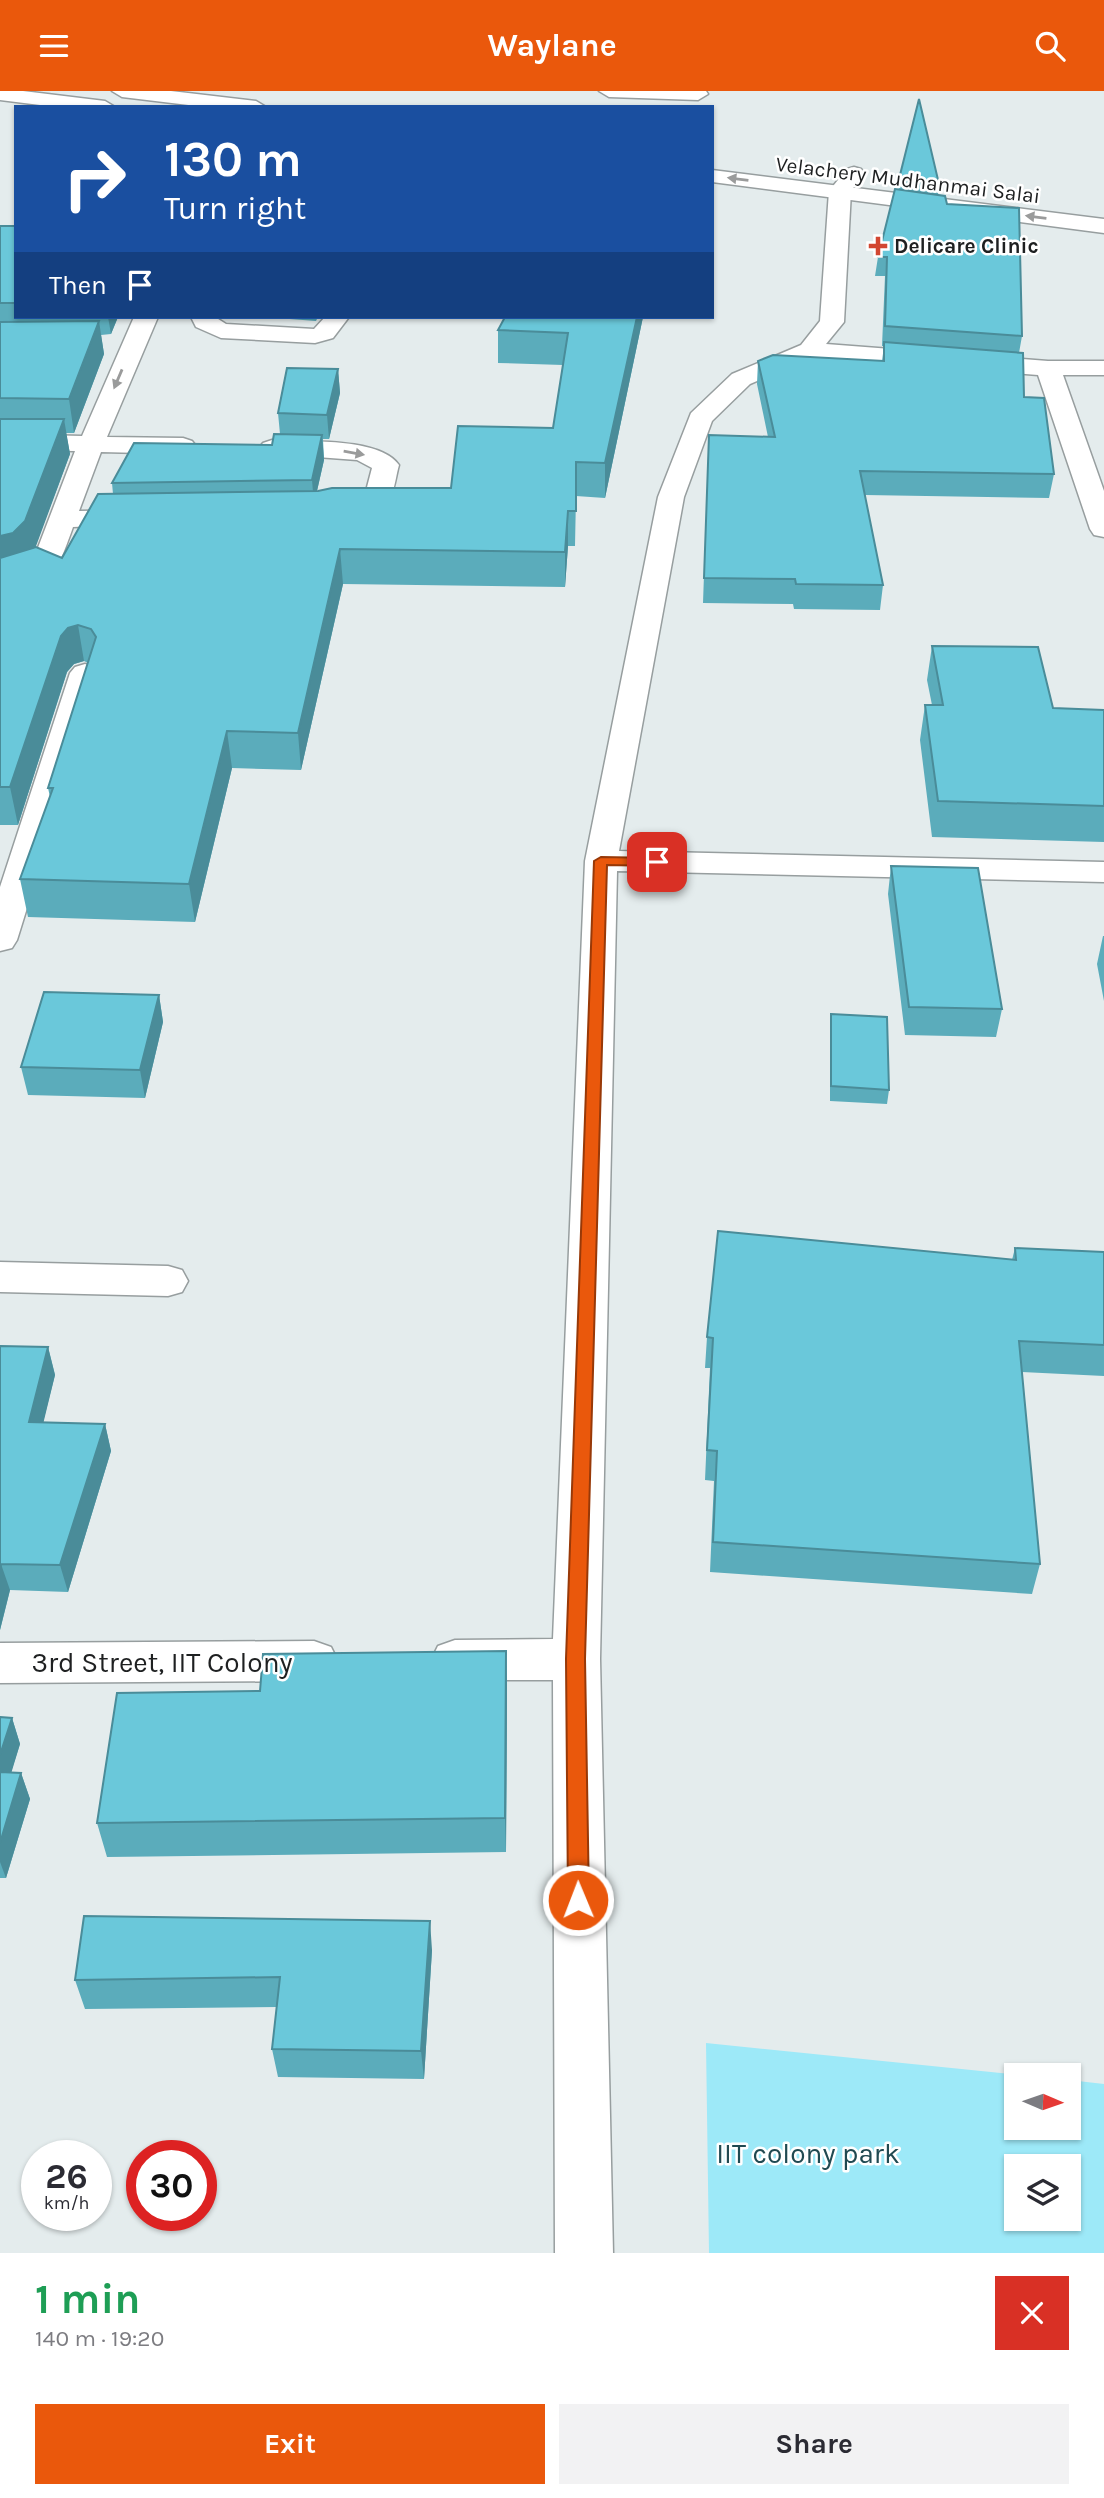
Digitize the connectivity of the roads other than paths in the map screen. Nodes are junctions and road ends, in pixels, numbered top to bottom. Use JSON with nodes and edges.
{"nodes":[{"id":1,"x":122,"y":91,"type":"edge"},
{"id":2,"x":609,"y":91,"type":"edge"},
{"id":3,"x":0,"y":94,"type":"edge"},
{"id":4,"x":208,"y":96,"type":"edge"},
{"id":5,"x":697,"y":97,"type":"edge"},
{"id":6,"x":90,"y":105,"type":"edge"},
{"id":7,"x":247,"y":105,"type":"edge"},
{"id":8,"x":714,"y":157,"type":"edge"},
{"id":9,"x":714,"y":176,"type":"edge"},
{"id":10,"x":854,"y":180,"type":"junction"},
{"id":11,"x":1104,"y":226,"type":"edge"},
{"id":12,"x":145,"y":319,"type":"edge"},
{"id":13,"x":203,"y":319,"type":"edge"},
{"id":14,"x":336,"y":319,"type":"edge"},
{"id":15,"x":107,"y":344,"type":"dead end"},
{"id":16,"x":133,"y":344,"type":"junction"},
{"id":17,"x":809,"y":351,"type":"junction"},
{"id":18,"x":1048,"y":368,"type":"junction"},
{"id":19,"x":1104,"y":368,"type":"edge"},
{"id":20,"x":0,"y":442,"type":"edge"},
{"id":21,"x":91,"y":444,"type":"junction"},
{"id":22,"x":212,"y":447,"type":"edge"},
{"id":23,"x":252,"y":448,"type":"edge"},
{"id":24,"x":308,"y":516,"type":"edge"},
{"id":25,"x":158,"y":517,"type":"edge"},
{"id":26,"x":63,"y":519,"type":"junction"},
{"id":27,"x":1104,"y":529,"type":"edge"},
{"id":28,"x":0,"y":585,"type":"edge"},
{"id":29,"x":85,"y":673,"type":"edge"},
{"id":30,"x":601,"y":861,"type":"junction"},
{"id":31,"x":1104,"y":872,"type":"edge"},
{"id":32,"x":0,"y":940,"type":"edge"},
{"id":33,"x":0,"y":1276,"type":"edge"},
{"id":34,"x":167,"y":1281,"type":"dead end"},
{"id":35,"x":576,"y":1659,"type":"junction"},
{"id":36,"x":411,"y":1660,"type":"edge"},
{"id":37,"x":356,"y":1661,"type":"edge"},
{"id":38,"x":0,"y":1663,"type":"edge"},
{"id":39,"x":584,"y":2253,"type":"edge"}],
"edges":[{"from":1,"to":4,"type":"street"},
{"from":2,"to":5,"type":"street"},
{"from":3,"to":6,"type":"street"},
{"from":4,"to":7,"type":"street"},
{"from":8,"to":10,"type":"street","name":"Velachery Mudhanmai Salai"},
{"from":10,"to":9,"type":"street","name":"Velachery Mudhanmai Salai","one_way":true},
{"from":11,"to":10,"type":"street","name":"Velachery Mudhanmai Salai","one_way":true},
{"from":10,"to":17,"type":"street"},
{"from":12,"to":16,"type":"street"},
{"from":13,"to":14,"type":"street"},
{"from":15,"to":16,"type":"street"},
{"from":16,"to":21,"type":"street","one_way":true},
{"from":17,"to":18,"type":"street"},
{"from":17,"to":30,"type":"street"},
{"from":18,"to":19,"type":"street"},
{"from":18,"to":27,"type":"street"},
{"from":20,"to":21,"type":"street"},
{"from":21,"to":22,"type":"street"},
{"from":21,"to":26,"type":"street"},
{"from":23,"to":24,"type":"street","one_way":true},
{"from":25,"to":26,"type":"street"},
{"from":26,"to":28,"type":"street"},
{"from":29,"to":32,"type":"street"},
{"from":30,"to":31,"type":"street"},
{"from":30,"to":35,"type":"street"},
{"from":33,"to":34,"type":"street"},
{"from":35,"to":36,"type":"street"},
{"from":35,"to":39,"type":"street"},
{"from":37,"to":38,"type":"street","name":"3rd Street, IIT Colony"}]}
